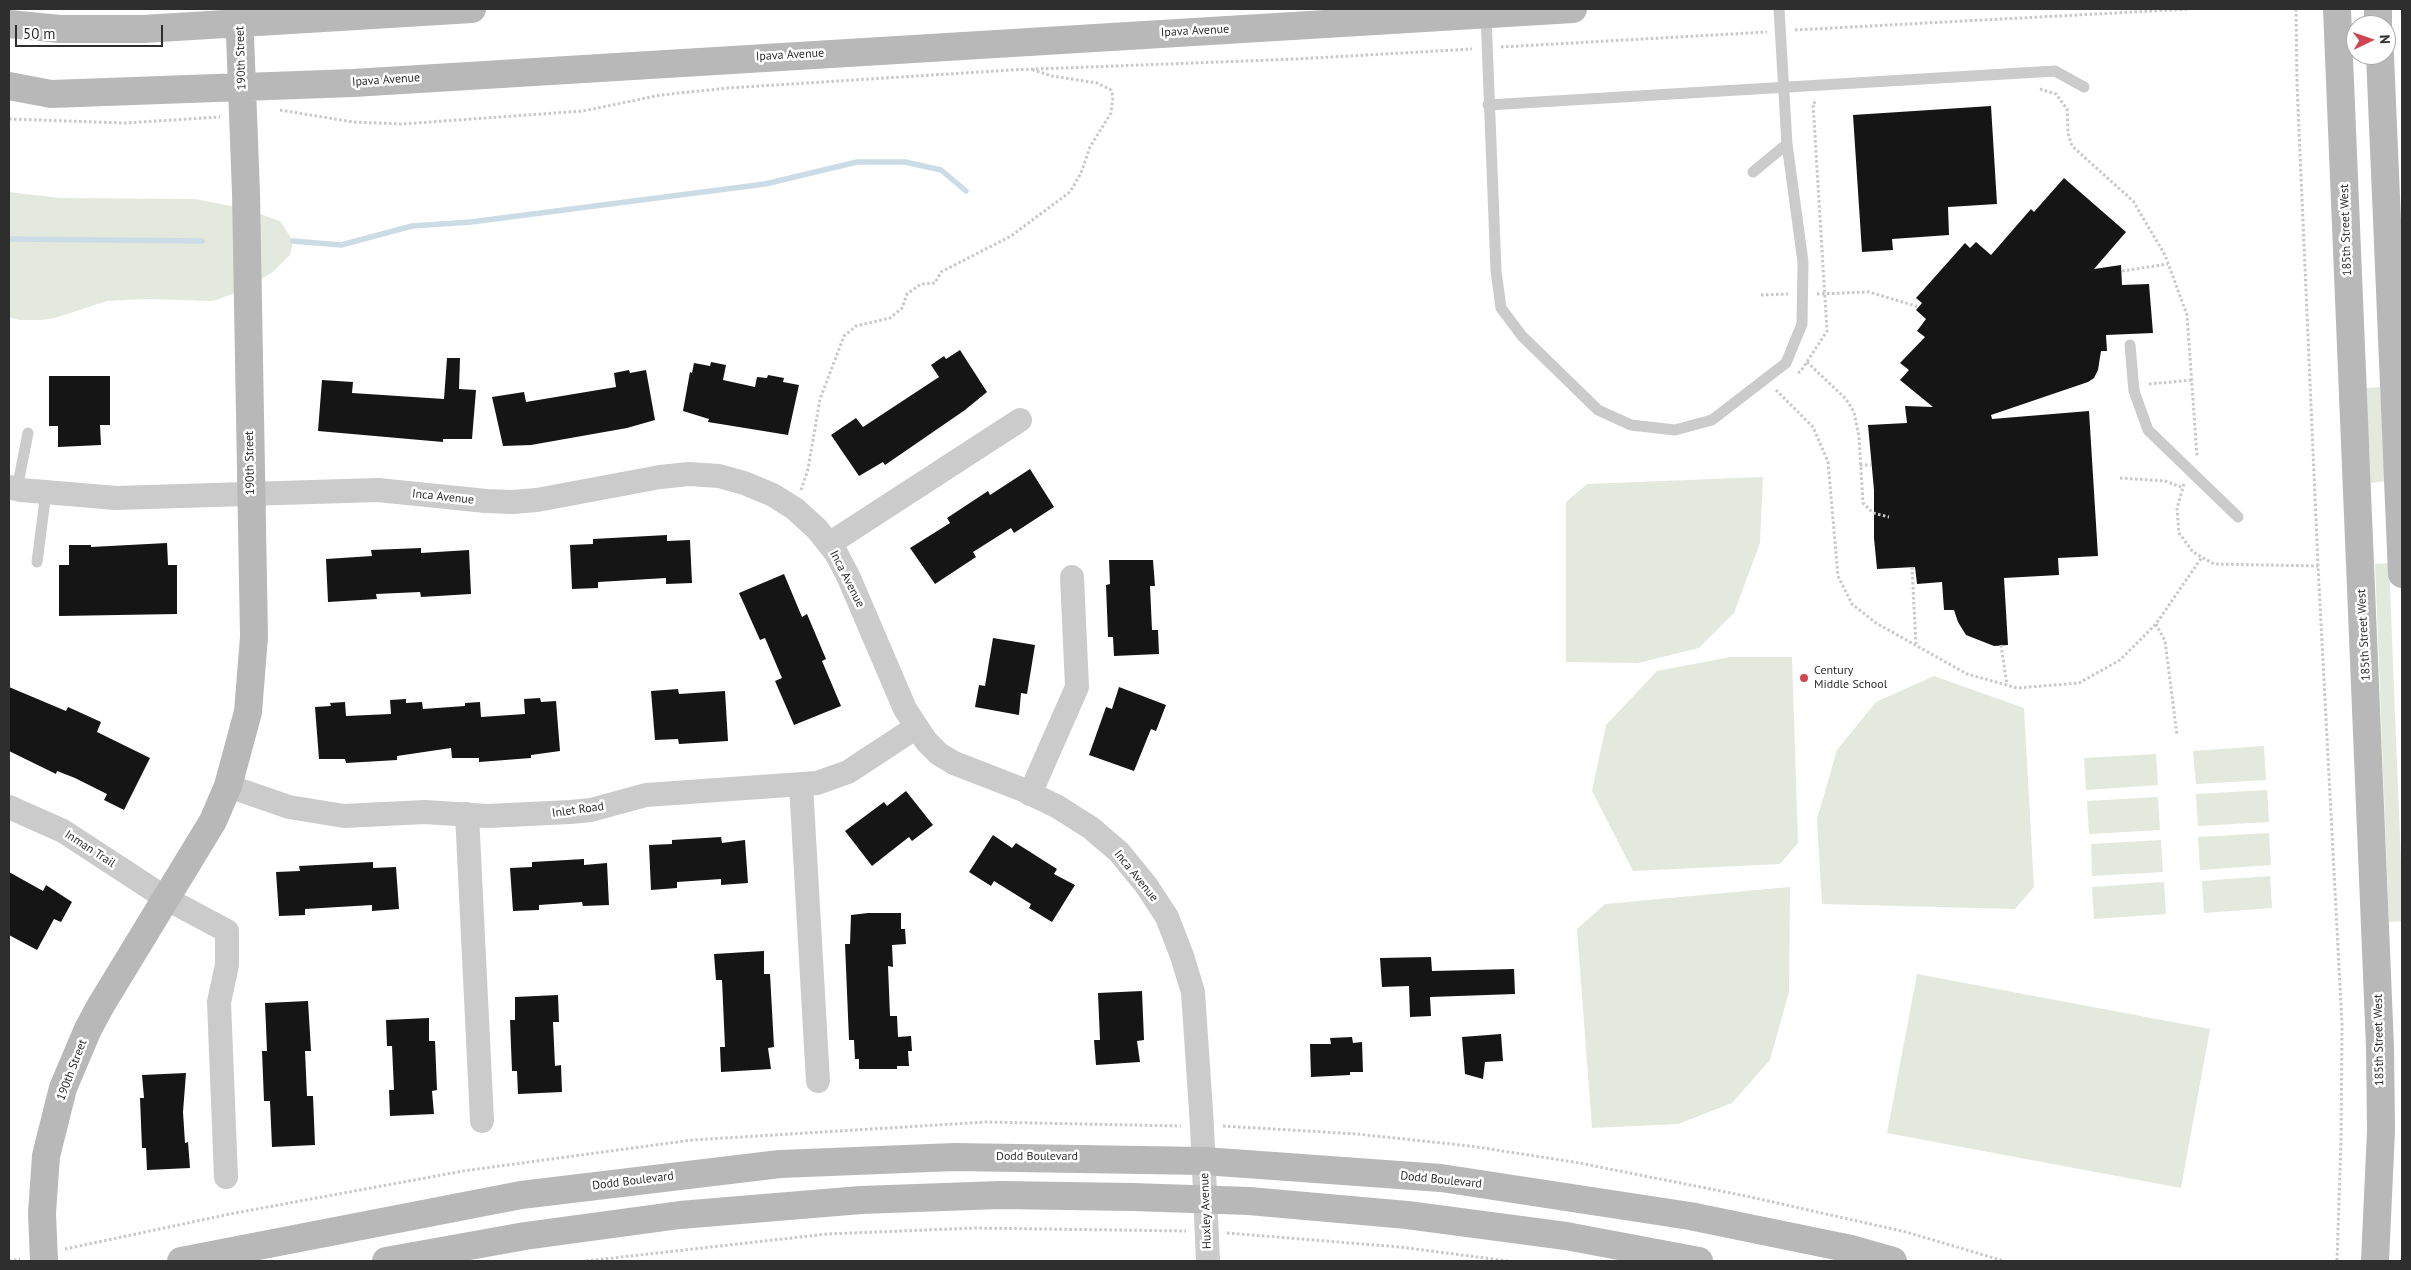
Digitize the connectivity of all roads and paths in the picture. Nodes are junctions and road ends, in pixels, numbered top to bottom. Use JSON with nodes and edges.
{"nodes":[{"id":1,"x":472,"y":9,"type":"edge"},
{"id":2,"x":1573,"y":9,"type":"edge"},
{"id":3,"x":1779,"y":9,"type":"edge"},
{"id":4,"x":2190,"y":9,"type":"edge"},
{"id":5,"x":2296,"y":9,"type":"edge"},
{"id":6,"x":2337,"y":9,"type":"edge"},
{"id":7,"x":1486,"y":11,"type":"edge"},
{"id":8,"x":240,"y":15,"type":"edge"},
{"id":9,"x":9,"y":24,"type":"edge"},
{"id":10,"x":1780,"y":32,"type":"junction"},
{"id":11,"x":1488,"y":48,"type":"junction"},
{"id":12,"x":1470,"y":49,"type":"junction"},
{"id":13,"x":1471,"y":58,"type":"dead end"},
{"id":14,"x":2380,"y":65,"type":"edge"},
{"id":15,"x":1030,"y":70,"type":"junction"},
{"id":16,"x":9,"y":86,"type":"edge"},
{"id":17,"x":1783,"y":87,"type":"junction"},
{"id":18,"x":2084,"y":87,"type":"dead end"},
{"id":19,"x":2031,"y":90,"type":"dead end"},
{"id":20,"x":242,"y":98,"type":"junction"},
{"id":21,"x":1823,"y":102,"type":"dead end"},
{"id":22,"x":1488,"y":105,"type":"junction"},
{"id":23,"x":9,"y":119,"type":"edge"},
{"id":24,"x":1787,"y":144,"type":"junction"},
{"id":25,"x":1753,"y":172,"type":"dead end"},
{"id":26,"x":2168,"y":264,"type":"junction"},
{"id":27,"x":2122,"y":272,"type":"dead end"},
{"id":28,"x":1802,"y":294,"type":"junction"},
{"id":29,"x":1826,"y":294,"type":"junction"},
{"id":30,"x":1761,"y":295,"type":"dead end"},
{"id":31,"x":1919,"y":307,"type":"dead end"},
{"id":32,"x":2130,"y":345,"type":"dead end"},
{"id":33,"x":1807,"y":362,"type":"junction"},
{"id":34,"x":1794,"y":375,"type":"dead end"},
{"id":35,"x":2193,"y":380,"type":"junction"},
{"id":36,"x":2133,"y":385,"type":"junction"},
{"id":37,"x":1771,"y":386,"type":"dead end"},
{"id":38,"x":1020,"y":420,"type":"dead end"},
{"id":39,"x":28,"y":432,"type":"dead end"},
{"id":40,"x":1860,"y":465,"type":"junction"},
{"id":41,"x":1871,"y":465,"type":"dead end"},
{"id":42,"x":2192,"y":473,"type":"junction"},
{"id":43,"x":2120,"y":478,"type":"dead end"},
{"id":44,"x":2181,"y":487,"type":"junction"},
{"id":45,"x":13,"y":488,"type":"edge"},
{"id":46,"x":46,"y":492,"type":"junction"},
{"id":47,"x":250,"y":494,"type":"junction"},
{"id":48,"x":790,"y":506,"type":"junction"},
{"id":49,"x":1888,"y":517,"type":"dead end"},
{"id":50,"x":2238,"y":517,"type":"dead end"},
{"id":51,"x":2401,"y":520,"type":"edge"},
{"id":52,"x":829,"y":544,"type":"junction"},
{"id":53,"x":2202,"y":558,"type":"junction"},
{"id":54,"x":37,"y":562,"type":"dead end"},
{"id":55,"x":2318,"y":566,"type":"junction"},
{"id":56,"x":1912,"y":567,"type":"dead end"},
{"id":57,"x":2402,"y":574,"type":"edge"},
{"id":58,"x":1072,"y":577,"type":"dead end"},
{"id":59,"x":2156,"y":624,"type":"junction"},
{"id":60,"x":1916,"y":644,"type":"junction"},
{"id":61,"x":2001,"y":646,"type":"dead end"},
{"id":62,"x":2007,"y":685,"type":"junction"},
{"id":63,"x":915,"y":728,"type":"junction"},
{"id":64,"x":2177,"y":735,"type":"dead end"},
{"id":65,"x":801,"y":785,"type":"junction"},
{"id":66,"x":228,"y":786,"type":"junction"},
{"id":67,"x":1030,"y":794,"type":"junction"},
{"id":68,"x":9,"y":807,"type":"edge"},
{"id":69,"x":467,"y":814,"type":"junction"},
{"id":70,"x":167,"y":899,"type":"junction"},
{"id":71,"x":818,"y":1081,"type":"dead end"},
{"id":72,"x":482,"y":1121,"type":"dead end"},
{"id":73,"x":1204,"y":1161,"type":"junction"},
{"id":74,"x":226,"y":1177,"type":"dead end"},
{"id":75,"x":1206,"y":1200,"type":"junction"},
{"id":76,"x":1207,"y":1232,"type":"junction"},
{"id":77,"x":44,"y":1261,"type":"edge"},
{"id":78,"x":181,"y":1261,"type":"edge"},
{"id":79,"x":386,"y":1261,"type":"edge"},
{"id":80,"x":586,"y":1261,"type":"edge"},
{"id":81,"x":1208,"y":1261,"type":"edge"},
{"id":82,"x":1508,"y":1261,"type":"edge"},
{"id":83,"x":1699,"y":1261,"type":"edge"},
{"id":84,"x":1893,"y":1261,"type":"edge"},
{"id":85,"x":2337,"y":1261,"type":"edge"},
{"id":86,"x":2375,"y":1261,"type":"edge"}],
"edges":[{"from":1,"to":8,"type":"main road"},
{"from":2,"to":7,"type":"main road","name":"Ipava Avenue"},
{"from":3,"to":10,"type":"lane"},
{"from":4,"to":10,"type":"path"},
{"from":5,"to":55,"type":"path"},
{"from":6,"to":86,"type":"main road","name":"185th Street West"},
{"from":7,"to":11,"type":"lane"},
{"from":7,"to":20,"type":"main road","name":"Ipava Avenue"},
{"from":8,"to":9,"type":"main road"},
{"from":8,"to":20,"type":"main road","name":"190th Street"},
{"from":10,"to":11,"type":"path"},
{"from":10,"to":17,"type":"lane"},
{"from":11,"to":12,"type":"path"},
{"from":11,"to":22,"type":"lane"},
{"from":12,"to":13,"type":"path"},
{"from":12,"to":15,"type":"path"},
{"from":14,"to":51,"type":"main road"},
{"from":15,"to":20,"type":"path"},
{"from":15,"to":48,"type":"path"},
{"from":16,"to":20,"type":"main road","name":"Ipava Avenue"},
{"from":17,"to":18,"type":"lane"},
{"from":17,"to":22,"type":"lane"},
{"from":17,"to":24,"type":"lane"},
{"from":19,"to":26,"type":"path"},
{"from":20,"to":23,"type":"path"},
{"from":20,"to":47,"type":"main road","name":"190th Street"},
{"from":21,"to":29,"type":"path"},
{"from":22,"to":28,"type":"lane"},
{"from":24,"to":25,"type":"lane"},
{"from":24,"to":28,"type":"lane"},
{"from":26,"to":27,"type":"path"},
{"from":26,"to":35,"type":"path"},
{"from":28,"to":29,"type":"path"},
{"from":28,"to":30,"type":"path"},
{"from":29,"to":31,"type":"path"},
{"from":29,"to":33,"type":"path"},
{"from":32,"to":36,"type":"lane"},
{"from":33,"to":34,"type":"path"},
{"from":33,"to":40,"type":"path"},
{"from":35,"to":36,"type":"path"},
{"from":35,"to":42,"type":"path"},
{"from":36,"to":42,"type":"lane"},
{"from":37,"to":60,"type":"path"},
{"from":38,"to":52,"type":"street"},
{"from":39,"to":45,"type":"lane"},
{"from":40,"to":41,"type":"path"},
{"from":40,"to":49,"type":"path"},
{"from":42,"to":44,"type":"path"},
{"from":42,"to":50,"type":"lane"},
{"from":43,"to":44,"type":"path"},
{"from":44,"to":53,"type":"path"},
{"from":45,"to":46,"type":"street","name":"Inca Avenue"},
{"from":46,"to":47,"type":"street","name":"Inca Avenue"},
{"from":46,"to":54,"type":"lane"},
{"from":47,"to":48,"type":"street","name":"Inca Avenue"},
{"from":47,"to":66,"type":"main road","name":"190th Street"},
{"from":48,"to":52,"type":"street","name":"Inca Avenue"},
{"from":51,"to":57,"type":"main road"},
{"from":52,"to":63,"type":"street","name":"Inca Avenue"},
{"from":53,"to":55,"type":"path"},
{"from":53,"to":59,"type":"path"},
{"from":55,"to":85,"type":"path"},
{"from":56,"to":60,"type":"path"},
{"from":58,"to":67,"type":"street"},
{"from":59,"to":62,"type":"path"},
{"from":59,"to":64,"type":"path"},
{"from":60,"to":62,"type":"path"},
{"from":61,"to":62,"type":"path"},
{"from":63,"to":65,"type":"street","name":"Inlet Road"},
{"from":63,"to":67,"type":"street","name":"Inca Avenue"},
{"from":65,"to":69,"type":"street","name":"Inlet Road"},
{"from":65,"to":71,"type":"street"},
{"from":66,"to":69,"type":"street","name":"Inlet Road"},
{"from":66,"to":70,"type":"main road","name":"190th Street"},
{"from":67,"to":73,"type":"street","name":"Inca Avenue"},
{"from":68,"to":70,"type":"street","name":"Inman Trail"},
{"from":69,"to":72,"type":"street"},
{"from":70,"to":74,"type":"street"},
{"from":70,"to":77,"type":"main road","name":"190th Street"},
{"from":73,"to":75,"type":"street","name":"Huxley Avenue"},
{"from":73,"to":78,"type":"main road","name":"Dodd Boulevard"},
{"from":73,"to":84,"type":"main road","name":"Dodd Boulevard"},
{"from":75,"to":76,"type":"street","name":"Huxley Avenue"},
{"from":75,"to":79,"type":"main road"},
{"from":75,"to":83,"type":"main road"},
{"from":76,"to":80,"type":"path"},
{"from":76,"to":81,"type":"street","name":"Huxley Avenue"},
{"from":76,"to":82,"type":"path"}]}
